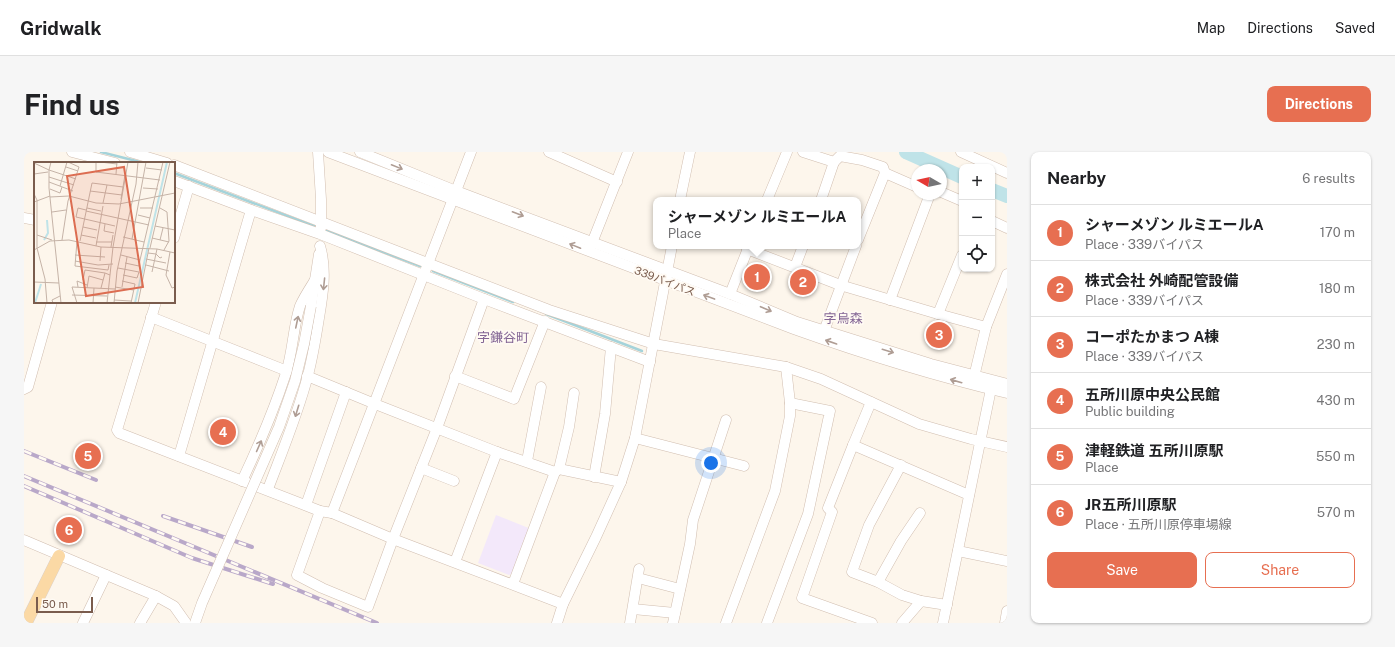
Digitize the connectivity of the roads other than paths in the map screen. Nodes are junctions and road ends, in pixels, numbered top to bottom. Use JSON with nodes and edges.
{"nodes":[{"id":1,"x":72,"y":152,"type":"edge"},
{"id":2,"x":130,"y":152,"type":"edge"},
{"id":3,"x":318,"y":152,"type":"edge"},
{"id":4,"x":328,"y":152,"type":"edge"},
{"id":5,"x":360,"y":152,"type":"edge"},
{"id":6,"x":471,"y":152,"type":"edge"},
{"id":7,"x":552,"y":152,"type":"edge"},
{"id":8,"x":628,"y":152,"type":"edge"},
{"id":9,"x":690,"y":152,"type":"edge"},
{"id":10,"x":787,"y":152,"type":"edge"},
{"id":11,"x":803,"y":152,"type":"edge"},
{"id":12,"x":961,"y":152,"type":"edge"},
{"id":13,"x":93,"y":157,"type":"edge"},
{"id":14,"x":111,"y":162,"type":"edge"},
{"id":15,"x":164,"y":162,"type":"edge"},
{"id":16,"x":834,"y":162,"type":"junction"},
{"id":17,"x":175,"y":165,"type":"edge"},
{"id":18,"x":884,"y":173,"type":"junction"},
{"id":19,"x":1007,"y":173,"type":"edge"},
{"id":20,"x":175,"y":181,"type":"edge"},
{"id":21,"x":617,"y":182,"type":"junction"},
{"id":22,"x":911,"y":184,"type":"edge"},
{"id":23,"x":189,"y":186,"type":"junction"},
{"id":24,"x":454,"y":195,"type":"junction"},
{"id":25,"x":947,"y":195,"type":"edge"},
{"id":26,"x":681,"y":197,"type":"edge"},
{"id":27,"x":768,"y":197,"type":"edge"},
{"id":28,"x":822,"y":197,"type":"edge"},
{"id":29,"x":928,"y":200,"type":"edge"},
{"id":30,"x":960,"y":200,"type":"edge"},
{"id":31,"x":250,"y":210,"type":"junction"},
{"id":32,"x":24,"y":218,"type":"edge"},
{"id":33,"x":34,"y":220,"type":"edge"},
{"id":34,"x":995,"y":222,"type":"edge"},
{"id":35,"x":321,"y":223,"type":"junction"},
{"id":36,"x":1007,"y":228,"type":"edge"},
{"id":37,"x":861,"y":232,"type":"edge"},
{"id":38,"x":320,"y":234,"type":"junction"},
{"id":39,"x":175,"y":235,"type":"edge"},
{"id":40,"x":320,"y":246,"type":"junction"},
{"id":41,"x":591,"y":247,"type":"junction"},
{"id":42,"x":671,"y":249,"type":"edge"},
{"id":43,"x":748,"y":249,"type":"edge"},
{"id":44,"x":750,"y":249,"type":"edge"},
{"id":45,"x":802,"y":249,"type":"edge"},
{"id":46,"x":855,"y":249,"type":"edge"},
{"id":47,"x":959,"y":262,"type":"edge"},
{"id":48,"x":429,"y":264,"type":"junction"},
{"id":49,"x":795,"y":267,"type":"junction"},
{"id":50,"x":667,"y":270,"type":"junction"},
{"id":51,"x":425,"y":274,"type":"junction"},
{"id":52,"x":1007,"y":274,"type":"edge"},
{"id":53,"x":315,"y":280,"type":"junction"},
{"id":54,"x":665,"y":281,"type":"junction"},
{"id":55,"x":840,"y":285,"type":"junction"},
{"id":56,"x":730,"y":294,"type":"junction"},
{"id":57,"x":484,"y":299,"type":"junction"},
{"id":58,"x":890,"y":300,"type":"junction"},
{"id":59,"x":52,"y":303,"type":"edge"},
{"id":60,"x":156,"y":303,"type":"edge"},
{"id":61,"x":938,"y":314,"type":"junction"},
{"id":62,"x":151,"y":317,"type":"junction"},
{"id":63,"x":545,"y":321,"type":"junction"},
{"id":64,"x":986,"y":327,"type":"junction"},
{"id":65,"x":824,"y":331,"type":"junction"},
{"id":66,"x":213,"y":341,"type":"junction"},
{"id":67,"x":654,"y":344,"type":"junction"},
{"id":68,"x":611,"y":347,"type":"junction"},
{"id":69,"x":650,"y":362,"type":"junction"},
{"id":70,"x":786,"y":367,"type":"junction"},
{"id":71,"x":287,"y":370,"type":"junction"},
{"id":72,"x":308,"y":376,"type":"junction"},
{"id":73,"x":456,"y":376,"type":"junction"},
{"id":74,"x":973,"y":380,"type":"junction"},
{"id":75,"x":1007,"y":384,"type":"edge"},
{"id":76,"x":992,"y":385,"type":"junction"},
{"id":77,"x":541,"y":387,"type":"dead end"},
{"id":78,"x":26,"y":388,"type":"edge"},
{"id":79,"x":346,"y":392,"type":"junction"},
{"id":80,"x":574,"y":393,"type":"dead end"},
{"id":81,"x":1007,"y":393,"type":"edge"},
{"id":82,"x":871,"y":402,"type":"junction"},
{"id":83,"x":790,"y":403,"type":"junction"},
{"id":84,"x":375,"y":404,"type":"junction"},
{"id":85,"x":726,"y":420,"type":"dead end"},
{"id":86,"x":437,"y":428,"type":"junction"},
{"id":87,"x":635,"y":438,"type":"junction"},
{"id":88,"x":980,"y":440,"type":"junction"},
{"id":89,"x":853,"y":445,"type":"junction"},
{"id":90,"x":1007,"y":447,"type":"edge"},
{"id":91,"x":498,"y":452,"type":"junction"},
{"id":92,"x":179,"y":456,"type":"junction"},
{"id":93,"x":713,"y":459,"type":"junction"},
{"id":94,"x":527,"y":461,"type":"junction"},
{"id":95,"x":744,"y":466,"type":"dead end"},
{"id":96,"x":901,"y":466,"type":"junction"},
{"id":97,"x":421,"y":468,"type":"junction"},
{"id":98,"x":557,"y":471,"type":"junction"},
{"id":99,"x":594,"y":476,"type":"junction"},
{"id":100,"x":242,"y":481,"type":"junction"},
{"id":101,"x":454,"y":481,"type":"dead end"},
{"id":102,"x":621,"y":482,"type":"junction"},
{"id":103,"x":268,"y":490,"type":"junction"},
{"id":104,"x":969,"y":495,"type":"junction"},
{"id":105,"x":306,"y":504,"type":"junction"},
{"id":106,"x":320,"y":511,"type":"junction"},
{"id":107,"x":332,"y":513,"type":"junction"},
{"id":108,"x":920,"y":513,"type":"dead end"},
{"id":109,"x":393,"y":539,"type":"junction"},
{"id":110,"x":24,"y":540,"type":"edge"},
{"id":111,"x":958,"y":551,"type":"junction"},
{"id":112,"x":59,"y":556,"type":"junction"},
{"id":113,"x":1007,"y":561,"type":"edge"},
{"id":114,"x":454,"y":562,"type":"junction"},
{"id":115,"x":106,"y":575,"type":"junction"},
{"id":116,"x":878,"y":582,"type":"junction"},
{"id":117,"x":513,"y":584,"type":"junction"},
{"id":118,"x":680,"y":589,"type":"junction"},
{"id":119,"x":156,"y":596,"type":"junction"},
{"id":120,"x":921,"y":601,"type":"junction"},
{"id":121,"x":563,"y":604,"type":"junction"},
{"id":122,"x":947,"y":605,"type":"junction"},
{"id":123,"x":633,"y":609,"type":"junction"},
{"id":124,"x":1007,"y":612,"type":"edge"},
{"id":125,"x":674,"y":618,"type":"edge"},
{"id":126,"x":559,"y":622,"type":"edge"},
{"id":127,"x":26,"y":623,"type":"edge"},
{"id":128,"x":83,"y":623,"type":"edge"},
{"id":129,"x":140,"y":623,"type":"edge"},
{"id":130,"x":187,"y":623,"type":"edge"},
{"id":131,"x":630,"y":623,"type":"edge"},
{"id":132,"x":726,"y":623,"type":"edge"},
{"id":133,"x":767,"y":623,"type":"edge"},
{"id":134,"x":872,"y":623,"type":"edge"},
{"id":135,"x":902,"y":623,"type":"edge"},
{"id":136,"x":943,"y":623,"type":"edge"},
{"id":137,"x":1005,"y":623,"type":"edge"}],
"edges":[{"from":1,"to":13,"type":"street"},
{"from":2,"to":15,"type":"street"},
{"from":3,"to":35,"type":"street"},
{"from":4,"to":24,"type":"street","name":"339バイパス"},
{"from":5,"to":24,"type":"street","one_way":true},
{"from":6,"to":24,"type":"street"},
{"from":7,"to":21,"type":"street"},
{"from":8,"to":21,"type":"street"},
{"from":9,"to":26,"type":"street"},
{"from":10,"to":27,"type":"street"},
{"from":11,"to":16,"type":"street"},
{"from":12,"to":19,"type":"street"},
{"from":13,"to":14,"type":"street"},
{"from":16,"to":18,"type":"street"},
{"from":16,"to":28,"type":"street"},
{"from":17,"to":35,"type":"street"},
{"from":18,"to":22,"type":"street"},
{"from":18,"to":37,"type":"street"},
{"from":20,"to":23,"type":"street"},
{"from":21,"to":41,"type":"street"},
{"from":23,"to":31,"type":"street"},
{"from":23,"to":39,"type":"street"},
{"from":24,"to":41,"type":"street","name":"339バイパス"},
{"from":24,"to":48,"type":"street"},
{"from":25,"to":30,"type":"street"},
{"from":29,"to":58,"type":"street"},
{"from":31,"to":38,"type":"street"},
{"from":31,"to":66,"type":"street"},
{"from":32,"to":33,"type":"street"},
{"from":34,"to":36,"type":"street"},
{"from":35,"to":38,"type":"street"},
{"from":35,"to":48,"type":"street"},
{"from":38,"to":40,"type":"street"},
{"from":38,"to":51,"type":"street"},
{"from":40,"to":53,"type":"street"},
{"from":40,"to":72,"type":"street","one_way":true},
{"from":41,"to":50,"type":"street"},
{"from":41,"to":54,"type":"street","name":"339バイパス"},
{"from":42,"to":50,"type":"street"},
{"from":43,"to":56,"type":"street"},
{"from":44,"to":49,"type":"street"},
{"from":45,"to":49,"type":"street"},
{"from":46,"to":55,"type":"street"},
{"from":47,"to":61,"type":"street"},
{"from":48,"to":51,"type":"street"},
{"from":48,"to":67,"type":"street"},
{"from":49,"to":55,"type":"street"},
{"from":50,"to":54,"type":"street"},
{"from":50,"to":56,"type":"street"},
{"from":51,"to":57,"type":"street"},
{"from":51,"to":84,"type":"street"},
{"from":52,"to":64,"type":"street"},
{"from":71,"to":53,"type":"street","one_way":true},
{"from":53,"to":130,"type":"street","bridge":true},
{"from":54,"to":67,"type":"street"},
{"from":74,"to":54,"type":"street","name":"339バイパス","one_way":true},
{"from":55,"to":58,"type":"street"},
{"from":55,"to":65,"type":"street"},
{"from":56,"to":65,"type":"street","one_way":true},
{"from":57,"to":63,"type":"street"},
{"from":57,"to":73,"type":"street"},
{"from":58,"to":61,"type":"street"},
{"from":59,"to":78,"type":"street"},
{"from":60,"to":62,"type":"street"},
{"from":61,"to":64,"type":"street"},
{"from":62,"to":66,"type":"street"},
{"from":62,"to":92,"type":"street"},
{"from":63,"to":68,"type":"street"},
{"from":63,"to":73,"type":"street"},
{"from":64,"to":74,"type":"street"},
{"from":65,"to":74,"type":"street","one_way":true},
{"from":66,"to":71,"type":"street"},
{"from":66,"to":92,"type":"street"},
{"from":67,"to":69,"type":"street"},
{"from":67,"to":70,"type":"street"},
{"from":68,"to":69,"type":"street"},
{"from":68,"to":99,"type":"street"},
{"from":69,"to":87,"type":"street"},
{"from":70,"to":82,"type":"street"},
{"from":70,"to":83,"type":"street"},
{"from":100,"to":71,"type":"street","one_way":true},
{"from":72,"to":79,"type":"street"},
{"from":72,"to":103,"type":"street","one_way":true},
{"from":73,"to":86,"type":"street"},
{"from":74,"to":76,"type":"street","name":"339バイパス"},
{"from":75,"to":76,"type":"street"},
{"from":76,"to":81,"type":"street","name":"339バイパス"},
{"from":76,"to":88,"type":"street"},
{"from":77,"to":94,"type":"street"},
{"from":79,"to":84,"type":"street"},
{"from":79,"to":105,"type":"street"},
{"from":80,"to":98,"type":"street"},
{"from":82,"to":88,"type":"street"},
{"from":82,"to":89,"type":"street"},
{"from":83,"to":132,"type":"street"},
{"from":83,"to":133,"type":"street"},
{"from":84,"to":86,"type":"street"},
{"from":84,"to":107,"type":"street"},
{"from":85,"to":93,"type":"street"},
{"from":86,"to":91,"type":"street"},
{"from":86,"to":97,"type":"street"},
{"from":87,"to":93,"type":"street"},
{"from":87,"to":102,"type":"street"},
{"from":88,"to":90,"type":"street"},
{"from":88,"to":104,"type":"street"},
{"from":89,"to":96,"type":"street"},
{"from":89,"to":134,"type":"street"},
{"from":91,"to":94,"type":"street"},
{"from":91,"to":114,"type":"street"},
{"from":92,"to":100,"type":"street"},
{"from":93,"to":95,"type":"street"},
{"from":93,"to":118,"type":"street"},
{"from":94,"to":98,"type":"street"},
{"from":96,"to":104,"type":"street"},
{"from":96,"to":116,"type":"street"},
{"from":97,"to":101,"type":"street"},
{"from":97,"to":109,"type":"street"},
{"from":98,"to":99,"type":"street"},
{"from":98,"to":117,"type":"street"},
{"from":99,"to":102,"type":"street"},
{"from":100,"to":103,"type":"street"},
{"from":102,"to":121,"type":"street"},
{"from":103,"to":105,"type":"street"},
{"from":104,"to":111,"type":"street"},
{"from":105,"to":106,"type":"street"},
{"from":106,"to":107,"type":"street"},
{"from":106,"to":109,"type":"street"},
{"from":107,"to":109,"type":"street"},
{"from":108,"to":116,"type":"street"},
{"from":109,"to":114,"type":"street"},
{"from":110,"to":112,"type":"street"},
{"from":111,"to":113,"type":"street"},
{"from":111,"to":122,"type":"street"},
{"from":112,"to":115,"type":"street"},
{"from":112,"to":127,"type":"main road"},
{"from":114,"to":117,"type":"street"},
{"from":115,"to":119,"type":"street"},
{"from":115,"to":128,"type":"street"},
{"from":116,"to":120,"type":"street"},
{"from":117,"to":121,"type":"street"},
{"from":118,"to":123,"type":"street"},
{"from":118,"to":125,"type":"street"},
{"from":119,"to":129,"type":"street"},
{"from":119,"to":130,"type":"street"},
{"from":120,"to":122,"type":"street"},
{"from":120,"to":135,"type":"street"},
{"from":121,"to":126,"type":"street"},
{"from":122,"to":136,"type":"street"},
{"from":123,"to":125,"type":"street"},
{"from":123,"to":131,"type":"street"},
{"from":124,"to":137,"type":"street"}]}
